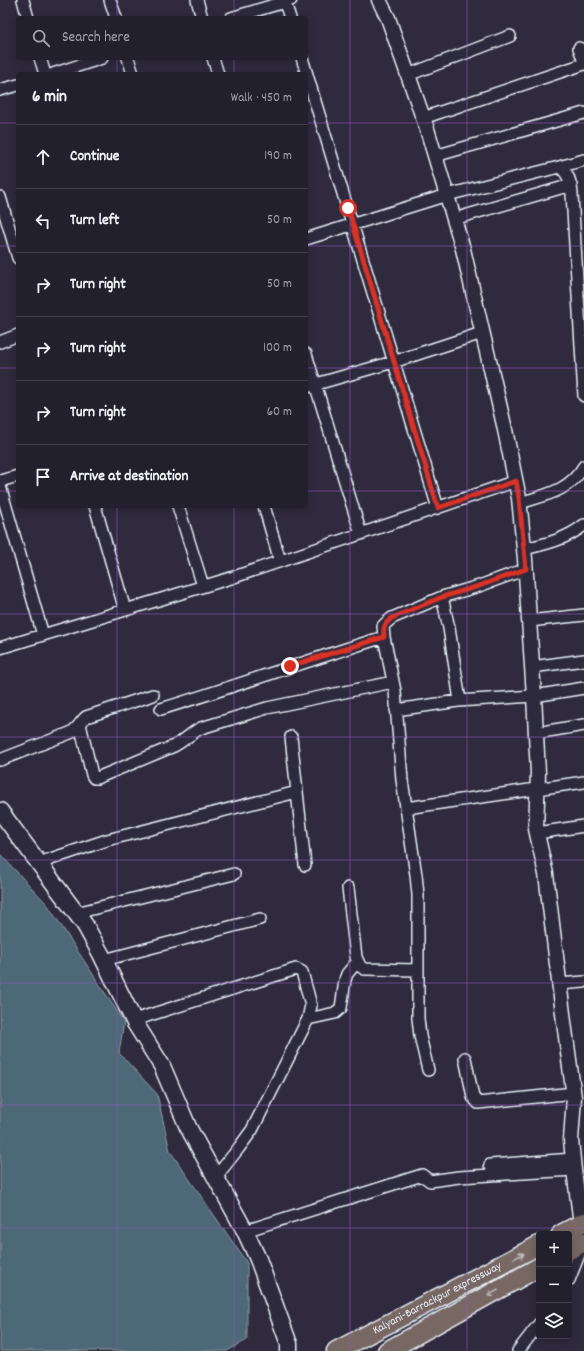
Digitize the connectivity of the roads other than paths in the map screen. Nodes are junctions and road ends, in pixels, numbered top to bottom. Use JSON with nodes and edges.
{"nodes":[{"id":1,"x":23,"y":0,"type":"edge"},
{"id":2,"x":110,"y":0,"type":"edge"},
{"id":3,"x":197,"y":0,"type":"edge"},
{"id":4,"x":378,"y":0,"type":"edge"},
{"id":5,"x":287,"y":1,"type":"edge"},
{"id":6,"x":27,"y":16,"type":"edge"},
{"id":7,"x":115,"y":16,"type":"edge"},
{"id":8,"x":201,"y":16,"type":"edge"},
{"id":9,"x":238,"y":16,"type":"edge"},
{"id":10,"x":290,"y":16,"type":"edge"},
{"id":11,"x":510,"y":36,"type":"dead end"},
{"id":12,"x":583,"y":58,"type":"edge"},
{"id":13,"x":41,"y":60,"type":"edge"},
{"id":14,"x":96,"y":60,"type":"edge"},
{"id":15,"x":129,"y":60,"type":"edge"},
{"id":16,"x":214,"y":60,"type":"edge"},
{"id":17,"x":303,"y":60,"type":"edge"},
{"id":18,"x":44,"y":72,"type":"edge"},
{"id":19,"x":59,"y":72,"type":"edge"},
{"id":20,"x":132,"y":72,"type":"edge"},
{"id":21,"x":218,"y":72,"type":"edge"},
{"id":22,"x":306,"y":72,"type":"edge"},
{"id":23,"x":408,"y":75,"type":"junction"},
{"id":24,"x":308,"y":78,"type":"edge"},
{"id":25,"x":16,"y":86,"type":"edge"},
{"id":26,"x":0,"y":90,"type":"edge"},
{"id":27,"x":584,"y":114,"type":"edge"},
{"id":28,"x":424,"y":118,"type":"junction"},
{"id":29,"x":435,"y":156,"type":"junction"},
{"id":30,"x":584,"y":160,"type":"edge"},
{"id":31,"x":559,"y":167,"type":"junction"},
{"id":32,"x":571,"y":185,"type":"junction"},
{"id":33,"x":447,"y":196,"type":"junction"},
{"id":34,"x":0,"y":197,"type":"edge"},
{"id":35,"x":579,"y":216,"type":"edge"},
{"id":36,"x":454,"y":219,"type":"junction"},
{"id":37,"x":352,"y":225,"type":"junction"},
{"id":38,"x":308,"y":238,"type":"edge"},
{"id":39,"x":16,"y":251,"type":"edge"},
{"id":40,"x":482,"y":333,"type":"junction"},
{"id":41,"x":16,"y":336,"type":"edge"},
{"id":42,"x":0,"y":342,"type":"edge"},
{"id":43,"x":582,"y":350,"type":"edge"},
{"id":44,"x":394,"y":362,"type":"junction"},
{"id":45,"x":308,"y":367,"type":"edge"},
{"id":46,"x":311,"y":386,"type":"edge"},
{"id":47,"x":584,"y":396,"type":"edge"},
{"id":48,"x":584,"y":466,"type":"edge"},
{"id":49,"x":16,"y":477,"type":"edge"},
{"id":50,"x":0,"y":481,"type":"edge"},
{"id":51,"x":516,"y":481,"type":"junction"},
{"id":52,"x":0,"y":486,"type":"edge"},
{"id":53,"x":520,"y":504,"type":"junction"},
{"id":54,"x":96,"y":508,"type":"edge"},
{"id":55,"x":179,"y":508,"type":"edge"},
{"id":56,"x":265,"y":508,"type":"edge"},
{"id":57,"x":438,"y":508,"type":"junction"},
{"id":58,"x":584,"y":525,"type":"edge"},
{"id":59,"x":361,"y":534,"type":"junction"},
{"id":60,"x":524,"y":549,"type":"junction"},
{"id":61,"x":280,"y":561,"type":"junction"},
{"id":62,"x":526,"y":569,"type":"junction"},
{"id":63,"x":203,"y":586,"type":"junction"},
{"id":64,"x":442,"y":597,"type":"junction"},
{"id":65,"x":125,"y":610,"type":"junction"},
{"id":66,"x":584,"y":615,"type":"edge"},
{"id":67,"x":529,"y":621,"type":"junction"},
{"id":68,"x":43,"y":635,"type":"junction"},
{"id":69,"x":384,"y":637,"type":"junction"},
{"id":70,"x":0,"y":648,"type":"edge"},
{"id":71,"x":584,"y":660,"type":"edge"},
{"id":72,"x":532,"y":667,"type":"junction"},
{"id":73,"x":393,"y":682,"type":"junction"},
{"id":74,"x":584,"y":688,"type":"edge"},
{"id":75,"x":153,"y":695,"type":"dead end"},
{"id":76,"x":534,"y":696,"type":"junction"},
{"id":77,"x":460,"y":701,"type":"junction"},
{"id":78,"x":161,"y":709,"type":"dead end"},
{"id":79,"x":396,"y":710,"type":"junction"},
{"id":80,"x":80,"y":724,"type":"junction"},
{"id":81,"x":584,"y":725,"type":"edge"},
{"id":82,"x":536,"y":733,"type":"junction"},
{"id":83,"x":291,"y":737,"type":"dead end"},
{"id":84,"x":0,"y":760,"type":"edge"},
{"id":85,"x":584,"y":782,"type":"edge"},
{"id":86,"x":537,"y":788,"type":"junction"},
{"id":87,"x":296,"y":792,"type":"junction"},
{"id":88,"x":406,"y":808,"type":"junction"},
{"id":89,"x":0,"y":811,"type":"edge"},
{"id":90,"x":584,"y":826,"type":"edge"},
{"id":91,"x":537,"y":833,"type":"junction"},
{"id":92,"x":39,"y":863,"type":"junction"},
{"id":93,"x":304,"y":865,"type":"dead end"},
{"id":94,"x":234,"y":874,"type":"dead end"},
{"id":95,"x":348,"y":888,"type":"dead end"},
{"id":96,"x":76,"y":913,"type":"junction"},
{"id":97,"x":260,"y":919,"type":"dead end"},
{"id":98,"x":104,"y":960,"type":"junction"},
{"id":99,"x":357,"y":962,"type":"junction"},
{"id":100,"x":418,"y":970,"type":"junction"},
{"id":101,"x":584,"y":982,"type":"edge"},
{"id":102,"x":559,"y":984,"type":"junction"},
{"id":103,"x":308,"y":1019,"type":"junction"},
{"id":104,"x":134,"y":1020,"type":"junction"},
{"id":105,"x":465,"y":1058,"type":"dead end"},
{"id":106,"x":428,"y":1070,"type":"dead end"},
{"id":107,"x":574,"y":1093,"type":"junction"},
{"id":108,"x":573,"y":1165,"type":"junction"},
{"id":109,"x":490,"y":1166,"type":"dead end"},
{"id":110,"x":215,"y":1178,"type":"junction"},
{"id":111,"x":583,"y":1223,"type":"edge"},
{"id":112,"x":567,"y":1231,"type":"edge"},
{"id":113,"x":245,"y":1232,"type":"junction"},
{"id":114,"x":584,"y":1242,"type":"edge"},
{"id":115,"x":536,"y":1247,"type":"edge"},
{"id":116,"x":572,"y":1248,"type":"edge"},
{"id":117,"x":536,"y":1269,"type":"edge"},
{"id":118,"x":572,"y":1272,"type":"edge"},
{"id":119,"x":536,"y":1328,"type":"edge"},
{"id":120,"x":292,"y":1349,"type":"edge"},
{"id":121,"x":336,"y":1351,"type":"edge"},
{"id":122,"x":387,"y":1351,"type":"edge"},
{"id":123,"x":518,"y":1351,"type":"edge"}],
"edges":[{"from":1,"to":6,"type":"street"},
{"from":2,"to":7,"type":"street"},
{"from":3,"to":8,"type":"street"},
{"from":4,"to":23,"type":"street"},
{"from":5,"to":9,"type":"street"},
{"from":5,"to":10,"type":"street"},
{"from":11,"to":23,"type":"street"},
{"from":12,"to":28,"type":"street"},
{"from":13,"to":18,"type":"street"},
{"from":14,"to":19,"type":"street"},
{"from":15,"to":20,"type":"street"},
{"from":16,"to":21,"type":"street"},
{"from":17,"to":22,"type":"street"},
{"from":23,"to":28,"type":"street"},
{"from":24,"to":37,"type":"street"},
{"from":25,"to":26,"type":"street"},
{"from":27,"to":29,"type":"street"},
{"from":28,"to":29,"type":"street"},
{"from":29,"to":33,"type":"street"},
{"from":30,"to":31,"type":"street"},
{"from":31,"to":32,"type":"street"},
{"from":31,"to":33,"type":"street"},
{"from":32,"to":35,"type":"street"},
{"from":32,"to":36,"type":"street"},
{"from":33,"to":36,"type":"street"},
{"from":33,"to":37,"type":"street"},
{"from":34,"to":39,"type":"street"},
{"from":35,"to":43,"type":"street"},
{"from":36,"to":40,"type":"street"},
{"from":37,"to":38,"type":"street"},
{"from":37,"to":44,"type":"street"},
{"from":40,"to":44,"type":"street"},
{"from":40,"to":51,"type":"street"},
{"from":41,"to":42,"type":"street"},
{"from":43,"to":47,"type":"street"},
{"from":44,"to":46,"type":"street"},
{"from":44,"to":57,"type":"street"},
{"from":45,"to":46,"type":"street"},
{"from":46,"to":59,"type":"street"},
{"from":48,"to":53,"type":"street"},
{"from":49,"to":50,"type":"street"},
{"from":51,"to":53,"type":"street"},
{"from":51,"to":57,"type":"street"},
{"from":52,"to":68,"type":"street"},
{"from":53,"to":60,"type":"street"},
{"from":54,"to":65,"type":"street"},
{"from":55,"to":63,"type":"street"},
{"from":56,"to":61,"type":"street"},
{"from":57,"to":59,"type":"street"},
{"from":58,"to":60,"type":"street"},
{"from":59,"to":61,"type":"street"},
{"from":60,"to":62,"type":"street"},
{"from":61,"to":63,"type":"street"},
{"from":62,"to":64,"type":"street"},
{"from":62,"to":67,"type":"street"},
{"from":63,"to":65,"type":"street"},
{"from":64,"to":69,"type":"street"},
{"from":64,"to":77,"type":"street"},
{"from":65,"to":68,"type":"street"},
{"from":66,"to":67,"type":"street"},
{"from":67,"to":72,"type":"street"},
{"from":68,"to":70,"type":"street"},
{"from":69,"to":73,"type":"street"},
{"from":69,"to":78,"type":"street"},
{"from":71,"to":72,"type":"street"},
{"from":72,"to":76,"type":"street"},
{"from":73,"to":79,"type":"street"},
{"from":73,"to":80,"type":"street"},
{"from":74,"to":76,"type":"street"},
{"from":75,"to":80,"type":"street"},
{"from":76,"to":77,"type":"street"},
{"from":76,"to":82,"type":"street"},
{"from":77,"to":79,"type":"street"},
{"from":79,"to":88,"type":"street"},
{"from":80,"to":84,"type":"street"},
{"from":81,"to":82,"type":"street"},
{"from":82,"to":86,"type":"street"},
{"from":83,"to":87,"type":"street"},
{"from":85,"to":86,"type":"street"},
{"from":86,"to":88,"type":"street"},
{"from":86,"to":91,"type":"street"},
{"from":87,"to":92,"type":"street"},
{"from":87,"to":93,"type":"street"},
{"from":88,"to":100,"type":"street"},
{"from":89,"to":92,"type":"main road"},
{"from":90,"to":91,"type":"street"},
{"from":91,"to":102,"type":"street"},
{"from":92,"to":96,"type":"main road"},
{"from":94,"to":96,"type":"street"},
{"from":95,"to":99,"type":"street"},
{"from":96,"to":98,"type":"main road"},
{"from":97,"to":98,"type":"street"},
{"from":98,"to":104,"type":"main road"},
{"from":99,"to":100,"type":"street"},
{"from":99,"to":103,"type":"street"},
{"from":100,"to":106,"type":"street"},
{"from":101,"to":102,"type":"street"},
{"from":102,"to":107,"type":"street"},
{"from":103,"to":104,"type":"street"},
{"from":103,"to":110,"type":"street"},
{"from":104,"to":110,"type":"main road"},
{"from":105,"to":107,"type":"street"},
{"from":107,"to":108,"type":"street"},
{"from":108,"to":109,"type":"street"},
{"from":108,"to":111,"type":"street"},
{"from":108,"to":113,"type":"street"},
{"from":110,"to":113,"type":"main road"},
{"from":111,"to":112,"type":"highway"},
{"from":111,"to":114,"type":"street"},
{"from":113,"to":120,"type":"main road"},
{"from":114,"to":116,"type":"highway"},
{"from":114,"to":118,"type":"street"},
{"from":121,"to":115,"type":"highway","name":"Kalyani-Barrackpur expressway","one_way":true},
{"from":117,"to":122,"type":"highway","name":"Kalyani-Barrackpur expressway","one_way":true},
{"from":119,"to":123,"type":"street"}]}
